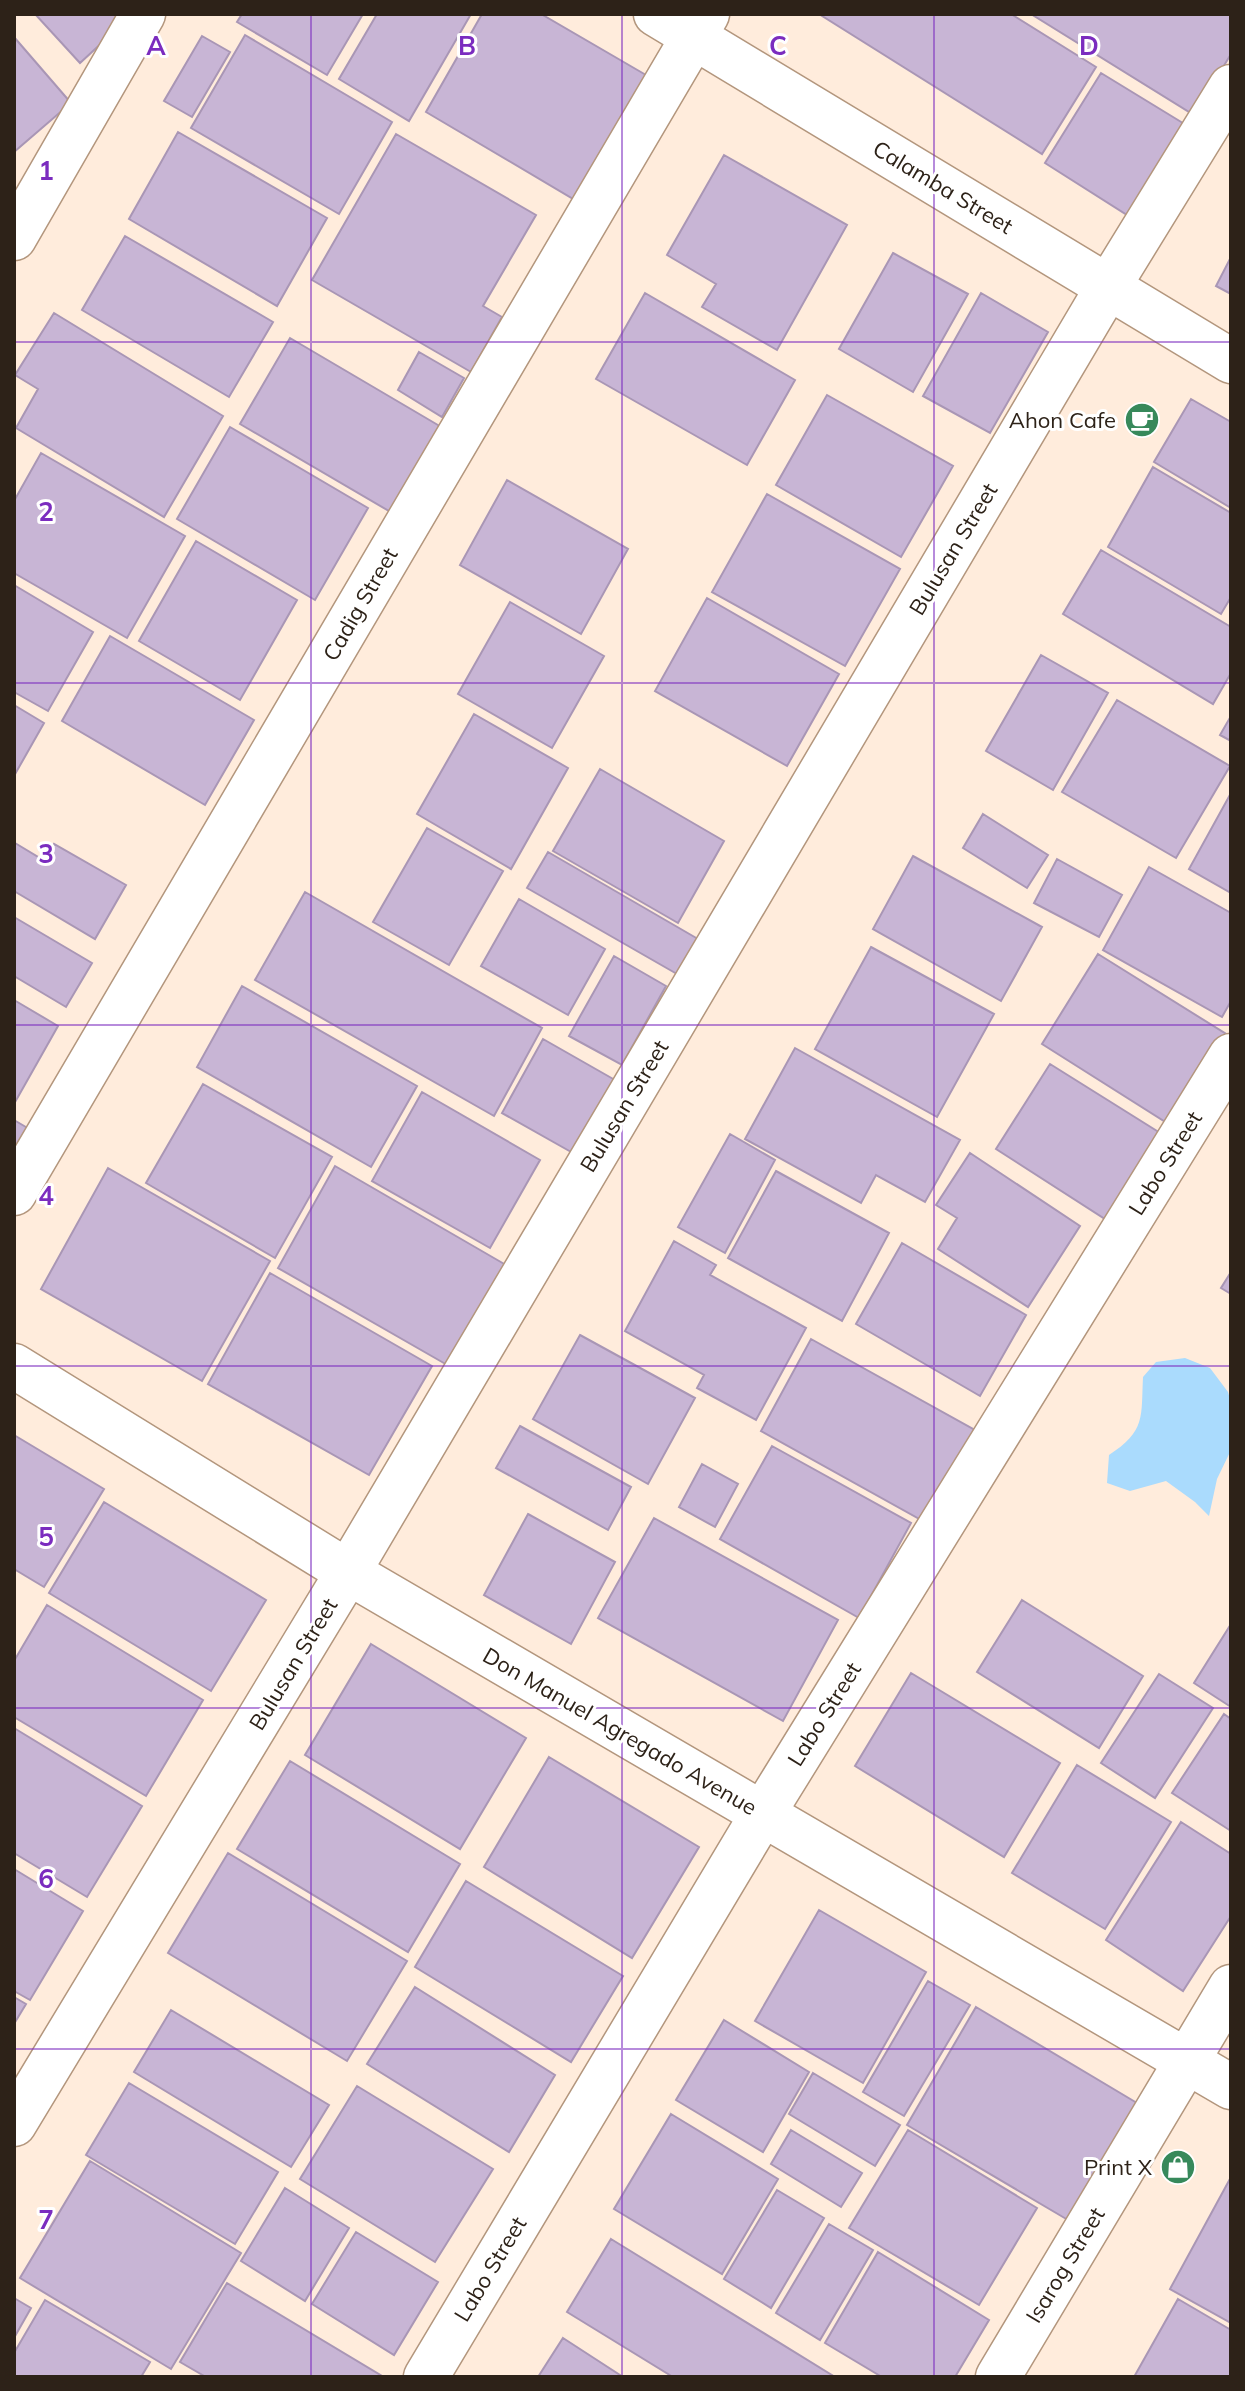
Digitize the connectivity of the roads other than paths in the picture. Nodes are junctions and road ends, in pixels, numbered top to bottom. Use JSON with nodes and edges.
{"nodes":[{"id":1,"x":143,"y":14,"type":"edge"},
{"id":2,"x":656,"y":14,"type":"edge"},
{"id":3,"x":700,"y":25,"type":"edge"},
{"id":4,"x":1231,"y":87,"type":"edge"},
{"id":5,"x":14,"y":238,"type":"edge"},
{"id":6,"x":1108,"y":287,"type":"junction"},
{"id":7,"x":1231,"y":361,"type":"edge"},
{"id":8,"x":1231,"y":1056,"type":"edge"},
{"id":9,"x":14,"y":1193,"type":"edge"},
{"id":10,"x":14,"y":1366,"type":"edge"},
{"id":11,"x":348,"y":1572,"type":"junction"},
{"id":12,"x":762,"y":1815,"type":"junction"},
{"id":13,"x":1231,"y":1987,"type":"edge"},
{"id":14,"x":1187,"y":2061,"type":"junction"},
{"id":15,"x":1231,"y":2087,"type":"edge"},
{"id":16,"x":14,"y":2124,"type":"edge"},
{"id":17,"x":426,"y":2377,"type":"edge"},
{"id":18,"x":998,"y":2377,"type":"edge"}],
"edges":[{"from":1,"to":5,"type":"street"},
{"from":2,"to":3,"type":"street","name":"Calamba Street"},
{"from":3,"to":6,"type":"street","name":"Calamba Street"},
{"from":3,"to":9,"type":"street","name":"Cadig Street"},
{"from":4,"to":6,"type":"street","name":"Bulusan Street"},
{"from":6,"to":7,"type":"street","name":"Calamba Street"},
{"from":6,"to":11,"type":"street","name":"Bulusan Street"},
{"from":8,"to":12,"type":"street","name":"Labo Street"},
{"from":10,"to":11,"type":"street","name":"Don Manuel Agregado Avenue"},
{"from":11,"to":12,"type":"street","name":"Don Manuel Agregado Avenue"},
{"from":11,"to":16,"type":"street","name":"Bulusan Street"},
{"from":12,"to":14,"type":"street","name":"Don Manuel Agregado Avenue"},
{"from":12,"to":17,"type":"street","name":"Labo Street"},
{"from":13,"to":14,"type":"street","name":"Isarog Street"},
{"from":14,"to":15,"type":"street","name":"Don Manuel Agregado Avenue"},
{"from":14,"to":18,"type":"street","name":"Isarog Street"}]}
